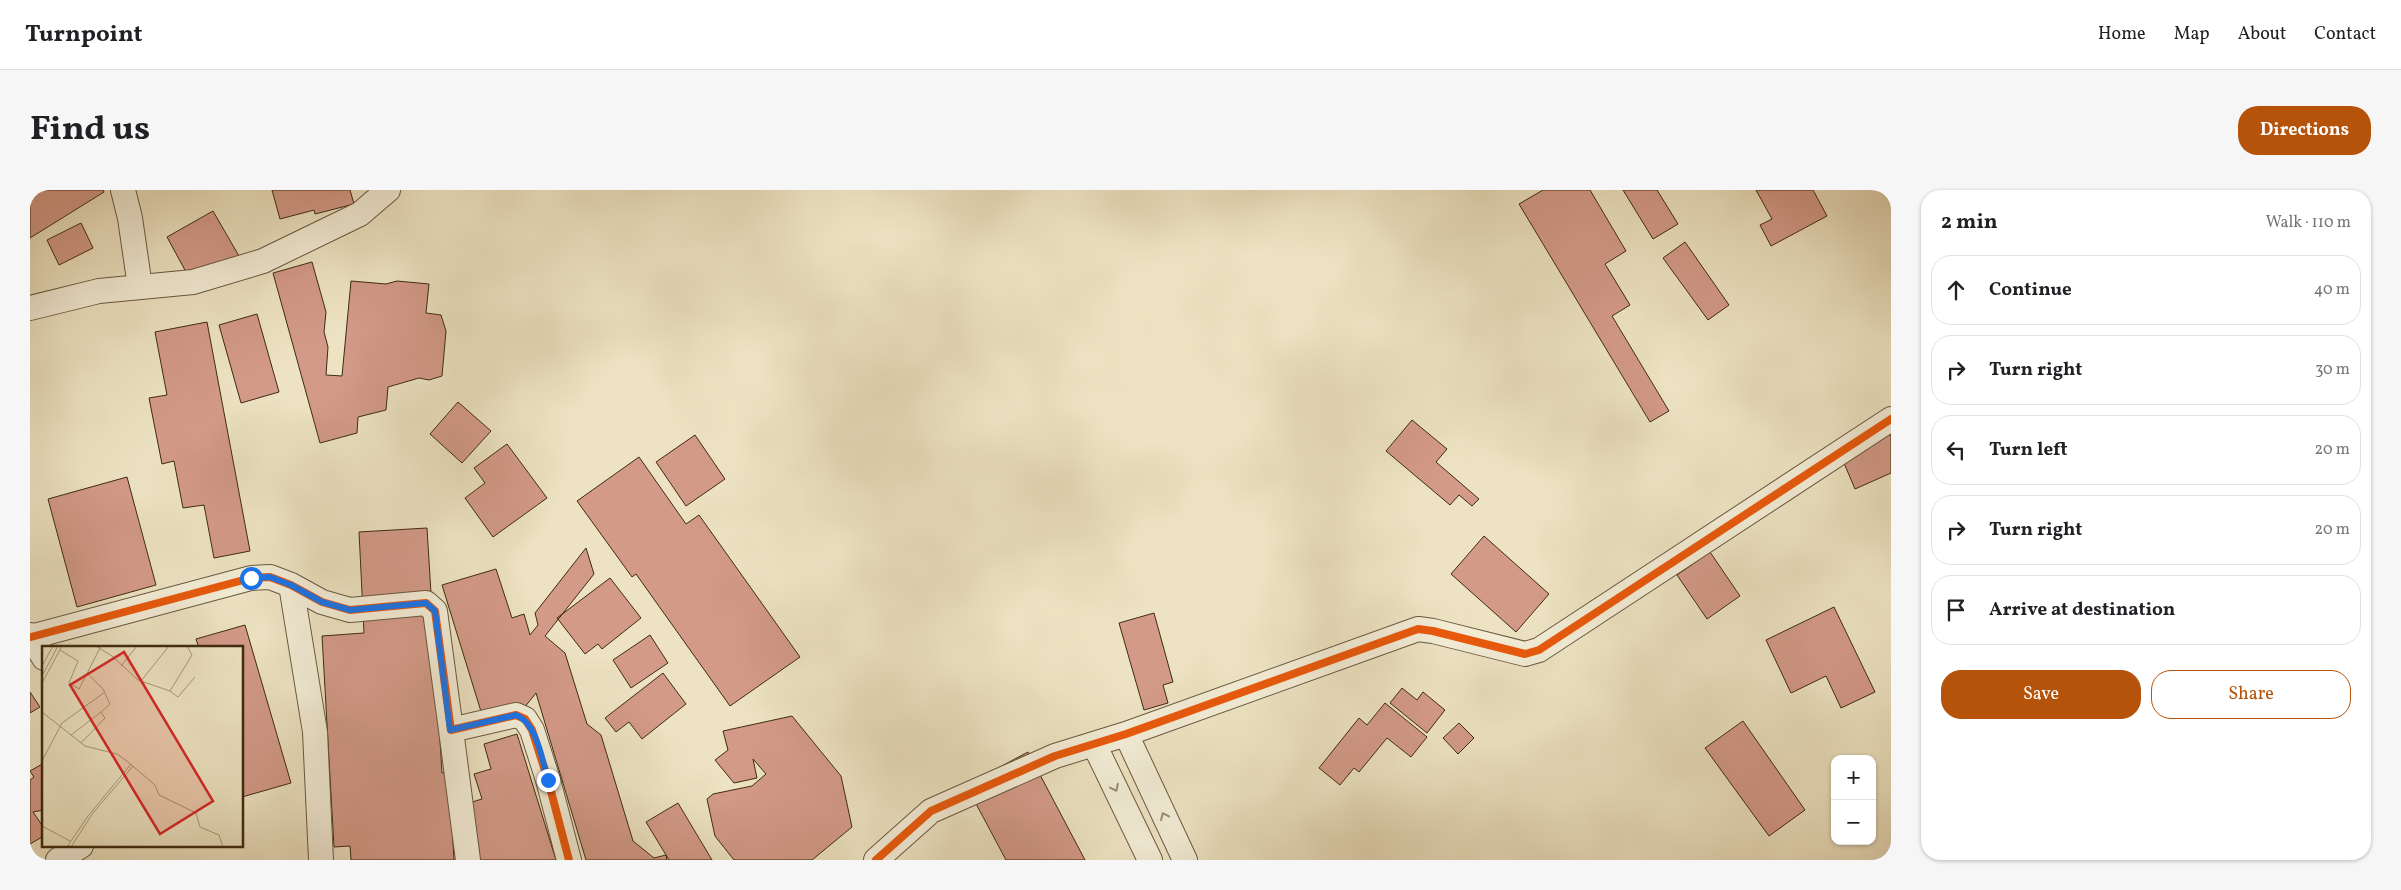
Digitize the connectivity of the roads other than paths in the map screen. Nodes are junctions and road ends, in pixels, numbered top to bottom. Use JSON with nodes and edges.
{"nodes":[{"id":1,"x":123,"y":190,"type":"edge"},
{"id":2,"x":386,"y":190,"type":"edge"},
{"id":3,"x":140,"y":287,"type":"junction"},
{"id":4,"x":30,"y":308,"type":"edge"},
{"id":5,"x":1891,"y":419,"type":"edge"},
{"id":6,"x":291,"y":585,"type":"junction"},
{"id":7,"x":31,"y":636,"type":"edge"},
{"id":8,"x":42,"y":655,"type":"edge"},
{"id":9,"x":450,"y":730,"type":"junction"},
{"id":10,"x":1126,"y":734,"type":"junction"},
{"id":11,"x":1094,"y":744,"type":"junction"},
{"id":12,"x":78,"y":848,"type":"edge"},
{"id":13,"x":58,"y":860,"type":"edge"},
{"id":14,"x":321,"y":860,"type":"edge"},
{"id":15,"x":468,"y":860,"type":"edge"},
{"id":16,"x":569,"y":860,"type":"edge"},
{"id":17,"x":876,"y":860,"type":"edge"},
{"id":18,"x":1150,"y":860,"type":"edge"},
{"id":19,"x":1185,"y":860,"type":"edge"}],
"edges":[{"from":1,"to":3,"type":"street"},
{"from":2,"to":3,"type":"street"},
{"from":3,"to":4,"type":"street"},
{"from":5,"to":10,"type":"street"},
{"from":6,"to":7,"type":"street"},
{"from":6,"to":9,"type":"street"},
{"from":6,"to":14,"type":"street"},
{"from":7,"to":8,"type":"street"},
{"from":9,"to":15,"type":"street"},
{"from":9,"to":16,"type":"street"},
{"from":10,"to":11,"type":"street"},
{"from":19,"to":10,"type":"street","one_way":true},
{"from":11,"to":17,"type":"street"},
{"from":11,"to":18,"type":"street","one_way":true},
{"from":12,"to":13,"type":"street"}]}
